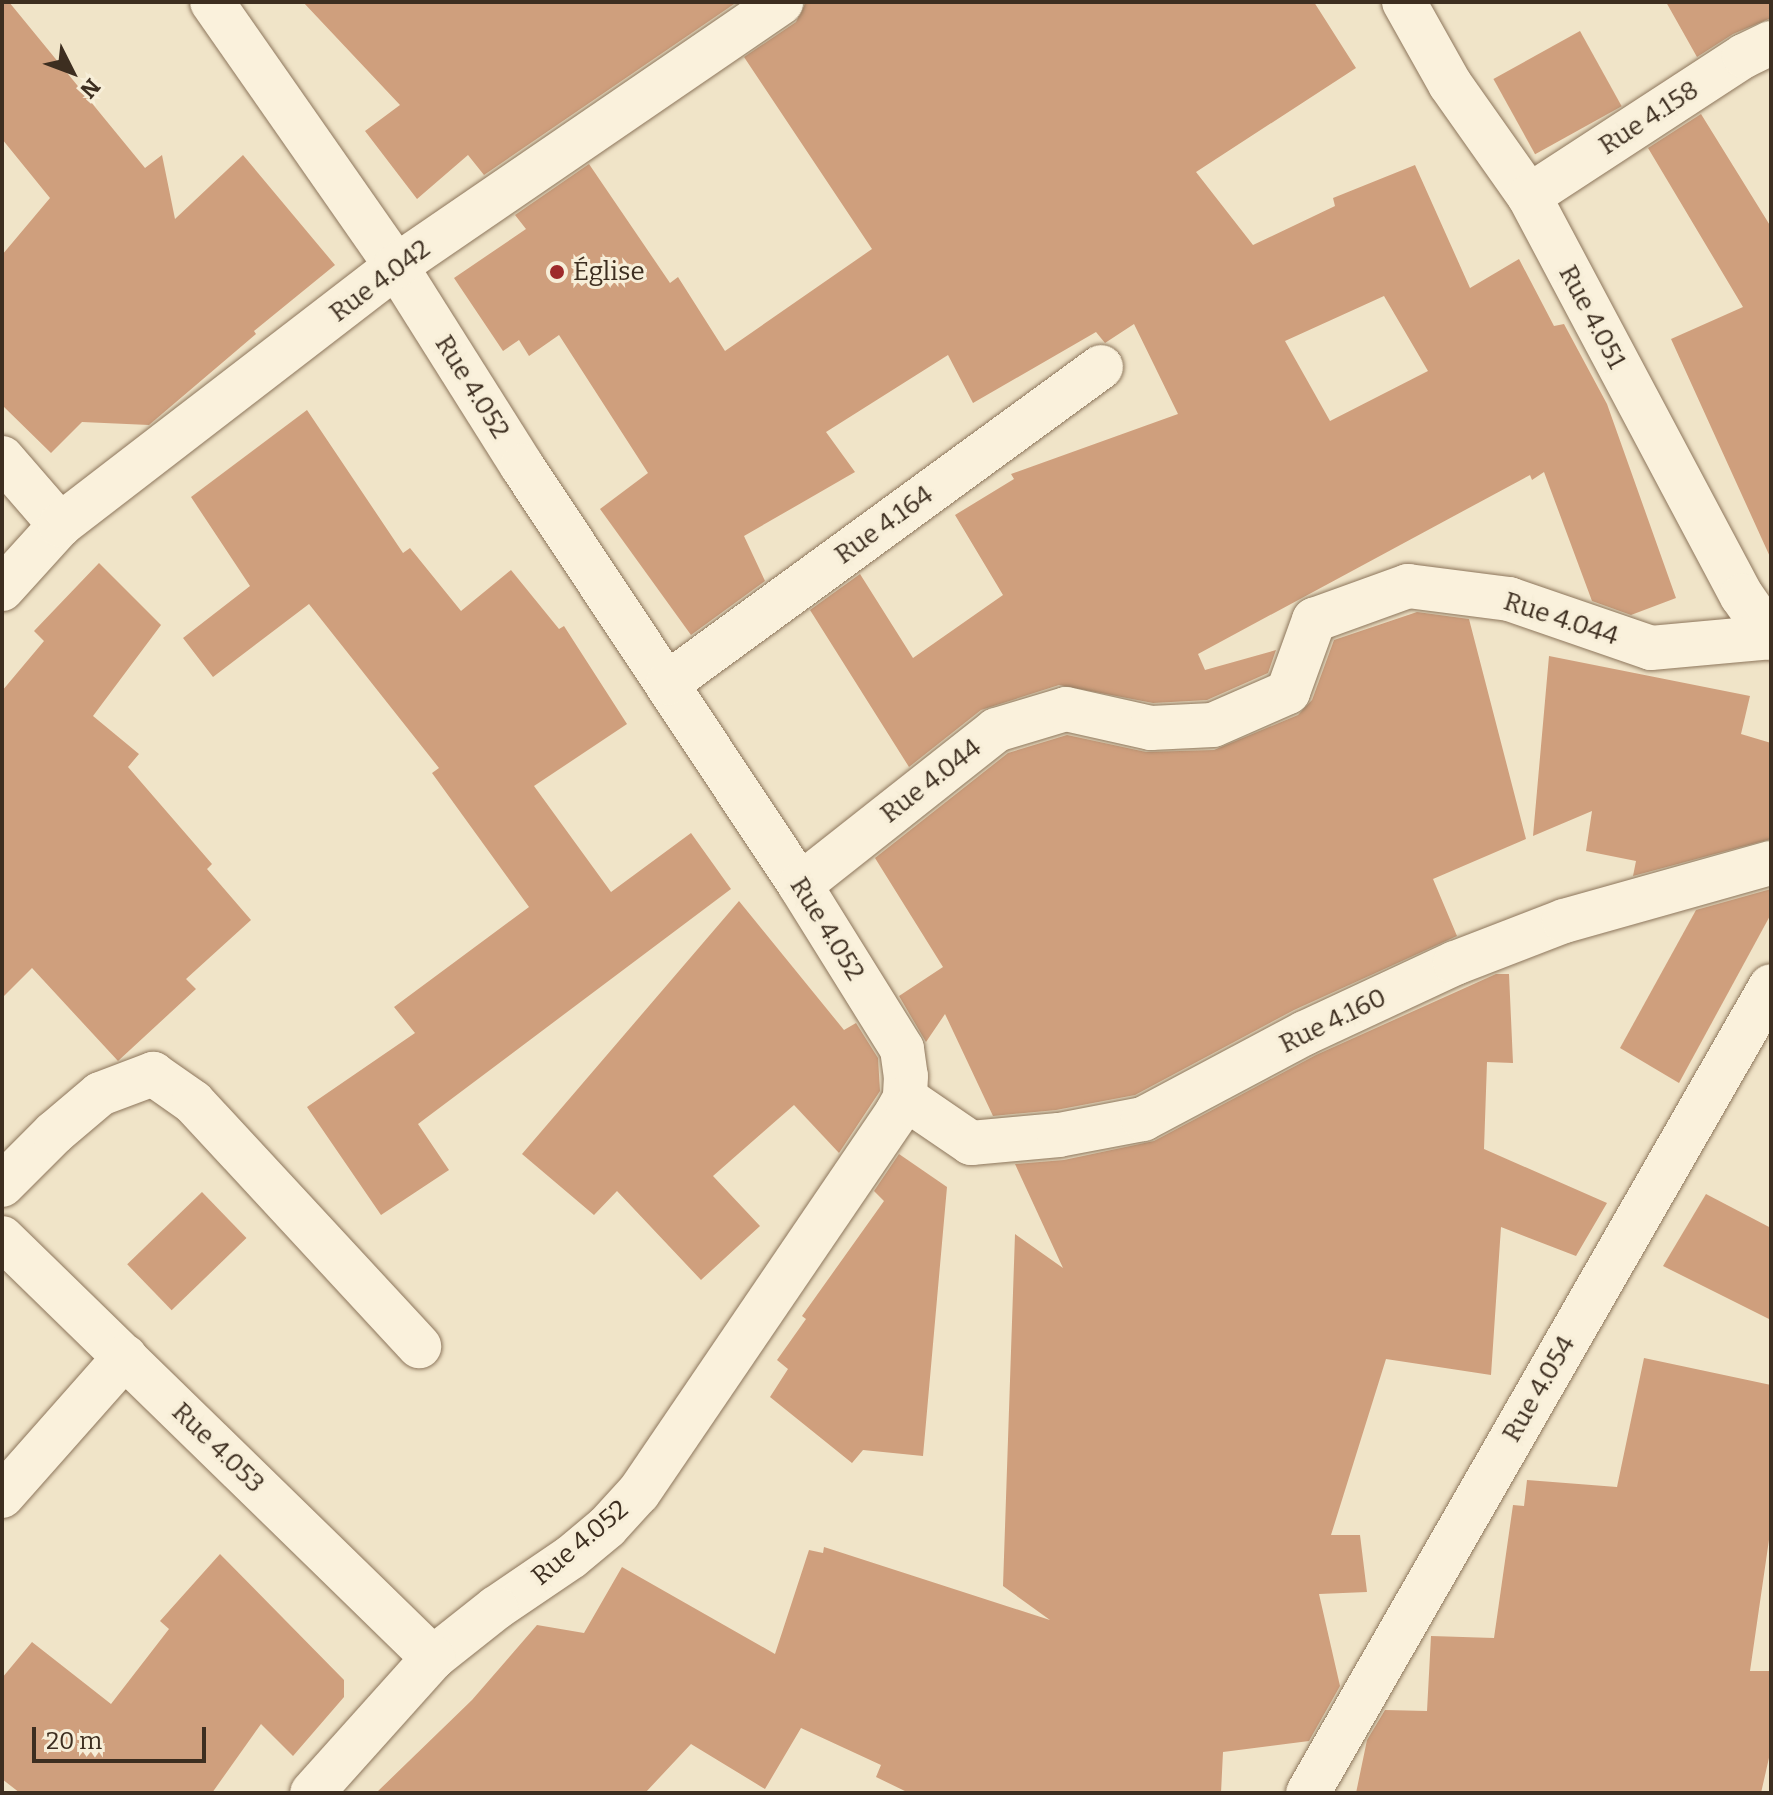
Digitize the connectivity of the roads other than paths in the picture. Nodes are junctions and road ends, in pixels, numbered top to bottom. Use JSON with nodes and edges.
{"nodes":[{"id":1,"x":212,"y":2,"type":"edge"},
{"id":2,"x":781,"y":2,"type":"edge"},
{"id":3,"x":1404,"y":2,"type":"edge"},
{"id":4,"x":1771,"y":43,"type":"edge"},
{"id":5,"x":1529,"y":196,"type":"junction"},
{"id":6,"x":396,"y":266,"type":"junction"},
{"id":7,"x":1101,"y":367,"type":"dead end"},
{"id":8,"x":2,"y":458,"type":"edge"},
{"id":9,"x":60,"y":525,"type":"junction"},
{"id":10,"x":2,"y":589,"type":"edge"},
{"id":11,"x":1771,"y":637,"type":"edge"},
{"id":12,"x":668,"y":683,"type":"junction"},
{"id":13,"x":1771,"y":863,"type":"edge"},
{"id":14,"x":800,"y":885,"type":"junction"},
{"id":15,"x":1771,"y":986,"type":"edge"},
{"id":16,"x":905,"y":1098,"type":"junction"},
{"id":17,"x":2,"y":1185,"type":"edge"},
{"id":18,"x":2,"y":1238,"type":"edge"},
{"id":19,"x":419,"y":1346,"type":"dead end"},
{"id":20,"x":125,"y":1357,"type":"junction"},
{"id":21,"x":2,"y":1496,"type":"edge"},
{"id":22,"x":433,"y":1658,"type":"junction"},
{"id":23,"x":312,"y":1793,"type":"edge"},
{"id":24,"x":1308,"y":1793,"type":"edge"}],
"edges":[{"from":1,"to":6,"type":"street","name":"Rue 4.052"},
{"from":2,"to":6,"type":"street","name":"Rue 4.042"},
{"from":3,"to":5,"type":"street","name":"Rue 4.051"},
{"from":4,"to":5,"type":"street","name":"Rue 4.158"},
{"from":5,"to":11,"type":"street","name":"Rue 4.051"},
{"from":6,"to":9,"type":"street","name":"Rue 4.042"},
{"from":6,"to":12,"type":"street","name":"Rue 4.052"},
{"from":7,"to":12,"type":"street","name":"Rue 4.164"},
{"from":8,"to":9,"type":"street"},
{"from":9,"to":10,"type":"street","name":"Rue 4.042"},
{"from":11,"to":14,"type":"street","name":"Rue 4.044"},
{"from":12,"to":14,"type":"street","name":"Rue 4.052"},
{"from":13,"to":16,"type":"street","name":"Rue 4.160"},
{"from":14,"to":16,"type":"street","name":"Rue 4.052"},
{"from":15,"to":24,"type":"street","name":"Rue 4.054"},
{"from":16,"to":22,"type":"street","name":"Rue 4.052"},
{"from":17,"to":19,"type":"street"},
{"from":18,"to":20,"type":"street","name":"Rue 4.053"},
{"from":20,"to":21,"type":"street"},
{"from":20,"to":22,"type":"street","name":"Rue 4.053"},
{"from":22,"to":23,"type":"street","name":"Rue 4.052"}]}
